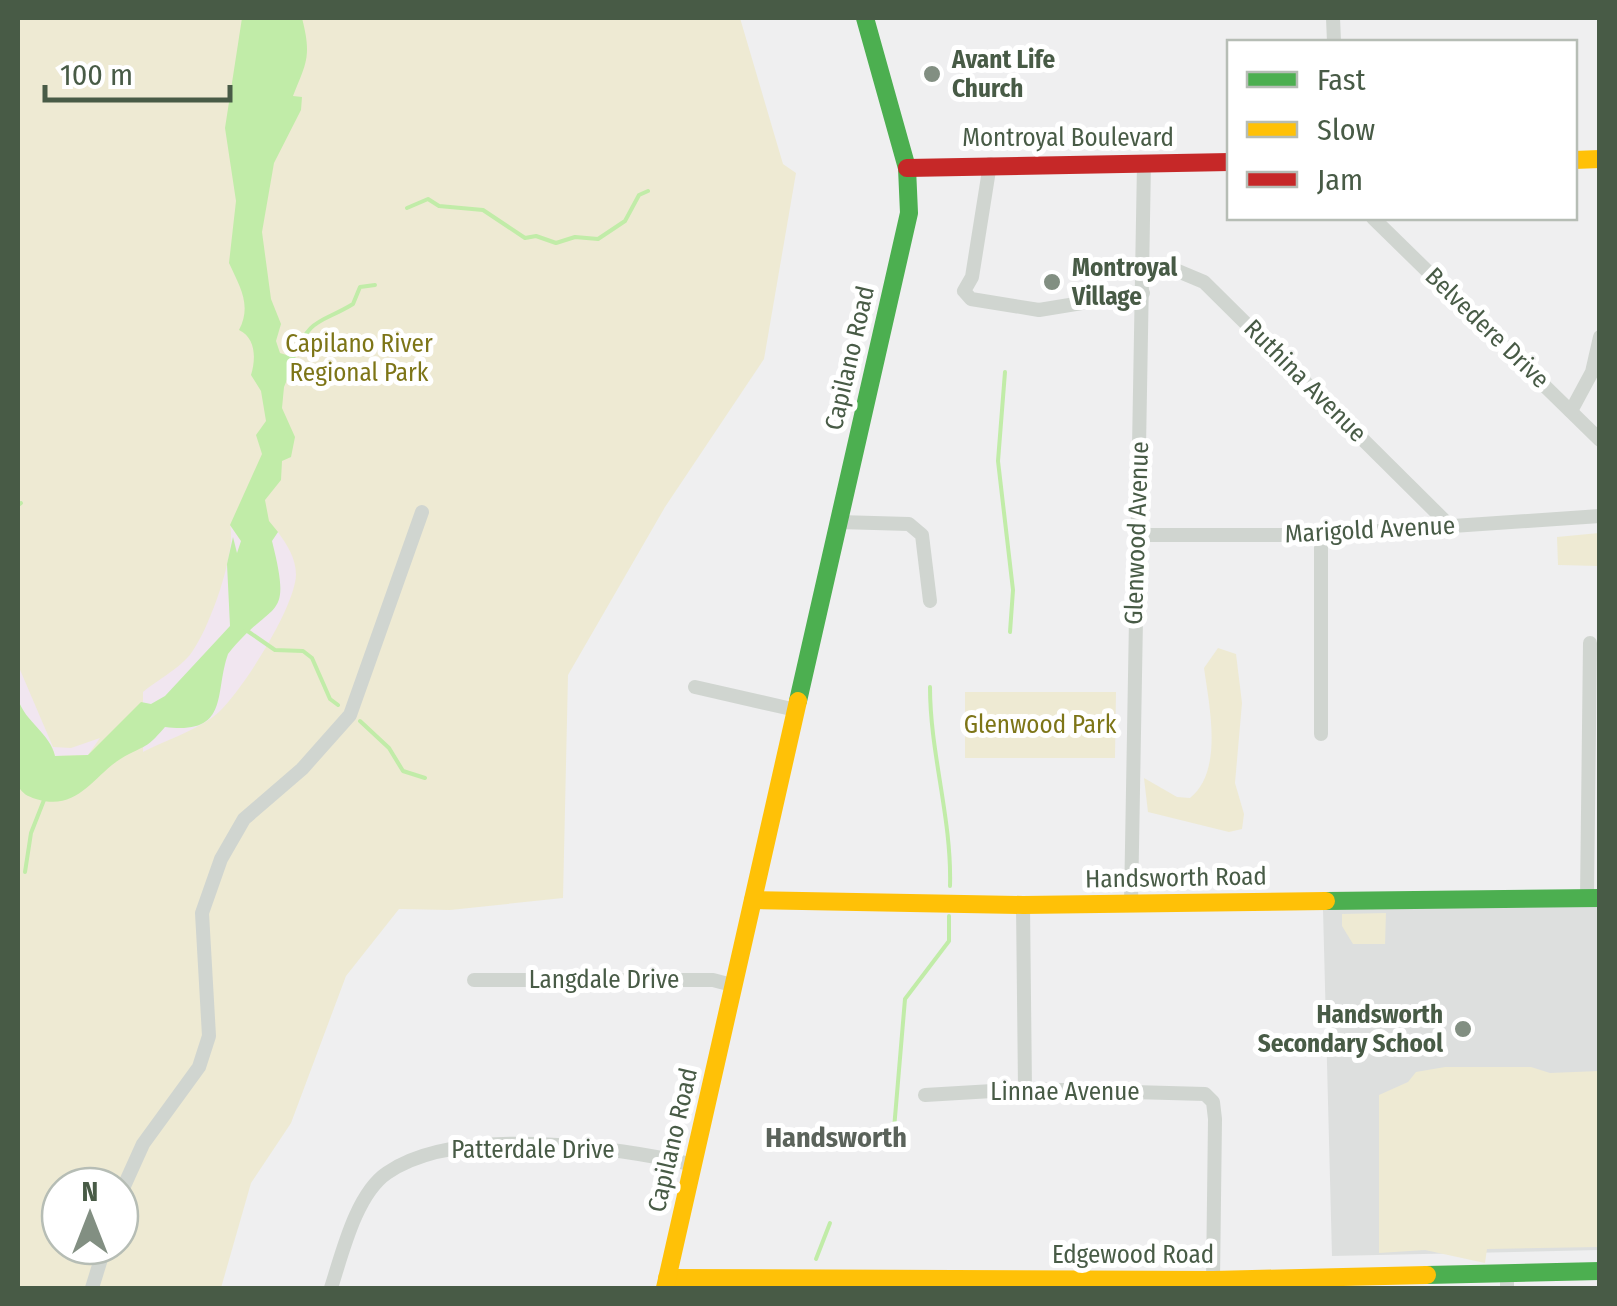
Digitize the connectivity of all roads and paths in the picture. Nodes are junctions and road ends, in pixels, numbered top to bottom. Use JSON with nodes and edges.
{"nodes":[{"id":1,"x":864,"y":18,"type":"edge"},
{"id":2,"x":1227,"y":162,"type":"edge"},
{"id":3,"x":1144,"y":163,"type":"junction"},
{"id":4,"x":990,"y":164,"type":"junction"},
{"id":5,"x":907,"y":168,"type":"junction"},
{"id":6,"x":1374,"y":220,"type":"edge"},
{"id":7,"x":1144,"y":266,"type":"junction"},
{"id":8,"x":1143,"y":293,"type":"junction"},
{"id":9,"x":1600,"y":336,"type":"edge"},
{"id":10,"x":1571,"y":411,"type":"junction"},
{"id":11,"x":1600,"y":440,"type":"edge"},
{"id":12,"x":422,"y":512,"type":"dead end"},
{"id":13,"x":1600,"y":516,"type":"edge"},
{"id":14,"x":839,"y":522,"type":"junction"},
{"id":15,"x":1450,"y":526,"type":"junction"},
{"id":16,"x":1140,"y":535,"type":"junction"},
{"id":17,"x":1322,"y":535,"type":"junction"},
{"id":18,"x":930,"y":601,"type":"dead end"},
{"id":19,"x":1590,"y":643,"type":"dead end"},
{"id":20,"x":694,"y":687,"type":"dead end"},
{"id":21,"x":796,"y":710,"type":"junction"},
{"id":22,"x":1321,"y":734,"type":"dead end"},
{"id":23,"x":1593,"y":898,"type":"edge"},
{"id":24,"x":753,"y":900,"type":"junction"},
{"id":25,"x":1131,"y":904,"type":"junction"},
{"id":26,"x":1023,"y":905,"type":"junction"},
{"id":27,"x":474,"y":980,"type":"dead end"},
{"id":28,"x":732,"y":985,"type":"junction"},
{"id":29,"x":1025,"y":1089,"type":"junction"},
{"id":30,"x":925,"y":1095,"type":"dead end"},
{"id":31,"x":133,"y":1166,"type":"edge"},
{"id":32,"x":694,"y":1166,"type":"junction"},
{"id":33,"x":1600,"y":1271,"type":"edge"},
{"id":34,"x":1213,"y":1280,"type":"junction"},
{"id":35,"x":1507,"y":1281,"type":"edge"},
{"id":36,"x":666,"y":1283,"type":"edge"},
{"id":37,"x":851,"y":1284,"type":"edge"},
{"id":38,"x":333,"y":1288,"type":"edge"}],
"edges":[{"from":1,"to":5,"type":"street","name":"Capilano Road"},
{"from":2,"to":3,"type":"street","name":"Montroyal Boulevard"},
{"from":3,"to":4,"type":"street","name":"Montroyal Boulevard"},
{"from":3,"to":7,"type":"street","name":"Glenwood Avenue"},
{"from":4,"to":5,"type":"street","name":"Montroyal Boulevard"},
{"from":4,"to":8,"type":"street"},
{"from":5,"to":14,"type":"street","name":"Capilano Road"},
{"from":6,"to":10,"type":"street","name":"Belvedere Drive"},
{"from":7,"to":8,"type":"street","name":"Glenwood Avenue"},
{"from":7,"to":15,"type":"street","name":"Ruthina Avenue"},
{"from":8,"to":16,"type":"street","name":"Glenwood Avenue"},
{"from":9,"to":10,"type":"street"},
{"from":10,"to":11,"type":"street","name":"Belvedere Drive"},
{"from":12,"to":31,"type":"street"},
{"from":13,"to":15,"type":"street","name":"Marigold Avenue"},
{"from":14,"to":18,"type":"street"},
{"from":14,"to":21,"type":"street","name":"Capilano Road"},
{"from":15,"to":17,"type":"street","name":"Marigold Avenue"},
{"from":16,"to":17,"type":"street","name":"Marigold Avenue"},
{"from":16,"to":25,"type":"street","name":"Glenwood Avenue"},
{"from":17,"to":22,"type":"street"},
{"from":19,"to":23,"type":"street"},
{"from":20,"to":21,"type":"street"},
{"from":21,"to":24,"type":"street","name":"Capilano Road"},
{"from":23,"to":25,"type":"street","name":"Handsworth Road"},
{"from":24,"to":26,"type":"street","name":"Handsworth Road"},
{"from":24,"to":28,"type":"street","name":"Capilano Road"},
{"from":25,"to":26,"type":"street","name":"Handsworth Road"},
{"from":26,"to":29,"type":"street"},
{"from":27,"to":28,"type":"street","name":"Langdale Drive"},
{"from":28,"to":32,"type":"street","name":"Capilano Road"},
{"from":29,"to":30,"type":"street","name":"Linnae Avenue"},
{"from":29,"to":34,"type":"street","name":"Linnae Avenue"},
{"from":32,"to":36,"type":"street","name":"Capilano Road"},
{"from":32,"to":38,"type":"street","name":"Patterdale Drive"},
{"from":33,"to":35,"type":"street","name":"Edgewood Road"},
{"from":34,"to":35,"type":"street","name":"Edgewood Road"},
{"from":34,"to":37,"type":"street","name":"Edgewood Road"},
{"from":36,"to":37,"type":"street","name":"Edgewood Road"}]}
